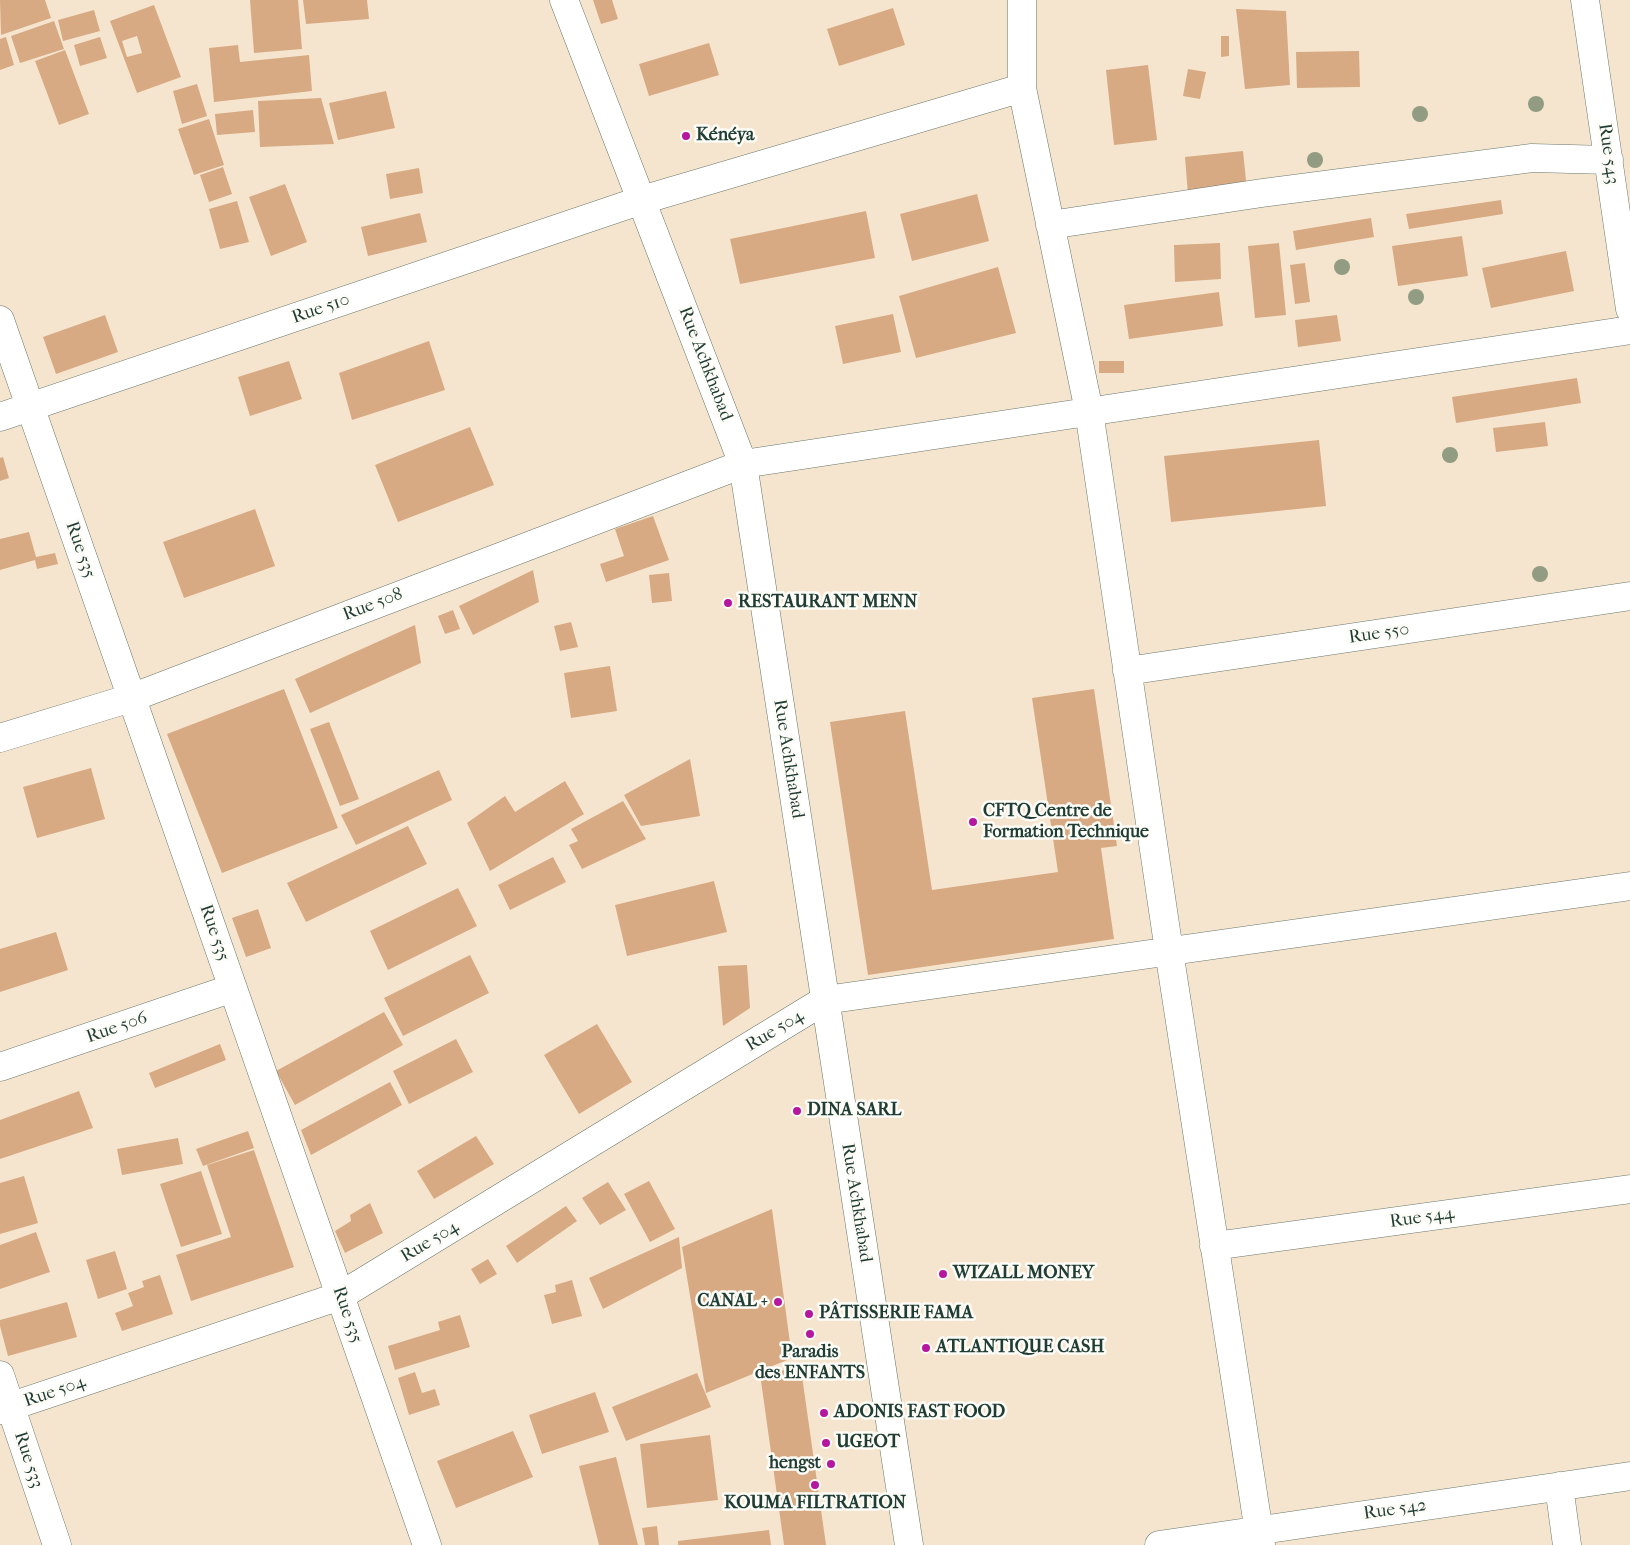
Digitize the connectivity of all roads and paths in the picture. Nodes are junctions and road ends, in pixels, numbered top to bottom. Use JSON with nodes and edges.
{"nodes":[{"id":1,"x":564,"y":0,"type":"edge"},
{"id":2,"x":1022,"y":0,"type":"edge"},
{"id":3,"x":1586,"y":0,"type":"edge"},
{"id":4,"x":1022,"y":88,"type":"junction"},
{"id":5,"x":1608,"y":160,"type":"junction"},
{"id":6,"x":642,"y":200,"type":"junction"},
{"id":7,"x":1050,"y":225,"type":"junction"},
{"id":8,"x":1630,"y":308,"type":"edge"},
{"id":9,"x":0,"y":320,"type":"edge"},
{"id":10,"x":1630,"y":330,"type":"edge"},
{"id":11,"x":30,"y":407,"type":"junction"},
{"id":12,"x":1089,"y":411,"type":"junction"},
{"id":13,"x":0,"y":418,"type":"edge"},
{"id":14,"x":743,"y":464,"type":"junction"},
{"id":15,"x":1630,"y":596,"type":"edge"},
{"id":16,"x":1128,"y":671,"type":"junction"},
{"id":17,"x":131,"y":698,"type":"junction"},
{"id":18,"x":0,"y":738,"type":"edge"},
{"id":19,"x":1630,"y":886,"type":"edge"},
{"id":20,"x":1169,"y":951,"type":"junction"},
{"id":21,"x":233,"y":988,"type":"junction"},
{"id":22,"x":825,"y":1000,"type":"junction"},
{"id":23,"x":0,"y":1068,"type":"edge"},
{"id":24,"x":1630,"y":1189,"type":"edge"},
{"id":25,"x":1214,"y":1246,"type":"junction"},
{"id":26,"x":340,"y":1296,"type":"junction"},
{"id":27,"x":0,"y":1375,"type":"edge"},
{"id":28,"x":5,"y":1409,"type":"edge"},
{"id":29,"x":1630,"y":1476,"type":"edge"},
{"id":30,"x":1559,"y":1486,"type":"junction"},
{"id":31,"x":1260,"y":1538,"type":"edge"},
{"id":32,"x":57,"y":1545,"type":"edge"},
{"id":33,"x":427,"y":1545,"type":"edge"},
{"id":34,"x":909,"y":1545,"type":"edge"},
{"id":35,"x":1159,"y":1545,"type":"edge"},
{"id":36,"x":1567,"y":1545,"type":"edge"}],
"edges":[{"from":1,"to":6,"type":"street","name":"Rue Achkhabad"},
{"from":2,"to":4,"type":"street"},
{"from":3,"to":5,"type":"street","name":"Rue 543"},
{"from":4,"to":6,"type":"street","name":"Rue 510"},
{"from":4,"to":7,"type":"street"},
{"from":5,"to":7,"type":"street"},
{"from":5,"to":8,"type":"street","name":"Rue 543"},
{"from":6,"to":11,"type":"street","name":"Rue 510"},
{"from":6,"to":14,"type":"street","name":"Rue Achkhabad"},
{"from":7,"to":12,"type":"street"},
{"from":9,"to":11,"type":"street","name":"Rue 535"},
{"from":10,"to":12,"type":"street","name":"Rue 508"},
{"from":11,"to":13,"type":"street","name":"Rue 510"},
{"from":11,"to":17,"type":"street","name":"Rue 535"},
{"from":12,"to":14,"type":"street","name":"Rue 508"},
{"from":12,"to":16,"type":"street"},
{"from":14,"to":17,"type":"street","name":"Rue 508"},
{"from":14,"to":22,"type":"street","name":"Rue Achkhabad"},
{"from":15,"to":16,"type":"street","name":"Rue 550"},
{"from":16,"to":20,"type":"street"},
{"from":17,"to":18,"type":"street","name":"Rue 508"},
{"from":17,"to":21,"type":"street","name":"Rue 535"},
{"from":19,"to":20,"type":"street"},
{"from":20,"to":22,"type":"street"},
{"from":20,"to":25,"type":"street"},
{"from":21,"to":23,"type":"street","name":"Rue 506"},
{"from":21,"to":26,"type":"street","name":"Rue 535"},
{"from":22,"to":26,"type":"street","name":"Rue 504"},
{"from":22,"to":34,"type":"street","name":"Rue Achkhabad"},
{"from":24,"to":25,"type":"street","name":"Rue 544"},
{"from":25,"to":31,"type":"street"},
{"from":26,"to":28,"type":"street","name":"Rue 504"},
{"from":26,"to":33,"type":"street","name":"Rue 535"},
{"from":27,"to":28,"type":"street","name":"Rue 533"},
{"from":28,"to":32,"type":"street","name":"Rue 533"},
{"from":29,"to":30,"type":"street","name":"Rue 542"},
{"from":30,"to":31,"type":"street","name":"Rue 542"},
{"from":30,"to":36,"type":"street"},
{"from":31,"to":35,"type":"street","name":"Rue 542"}]}
